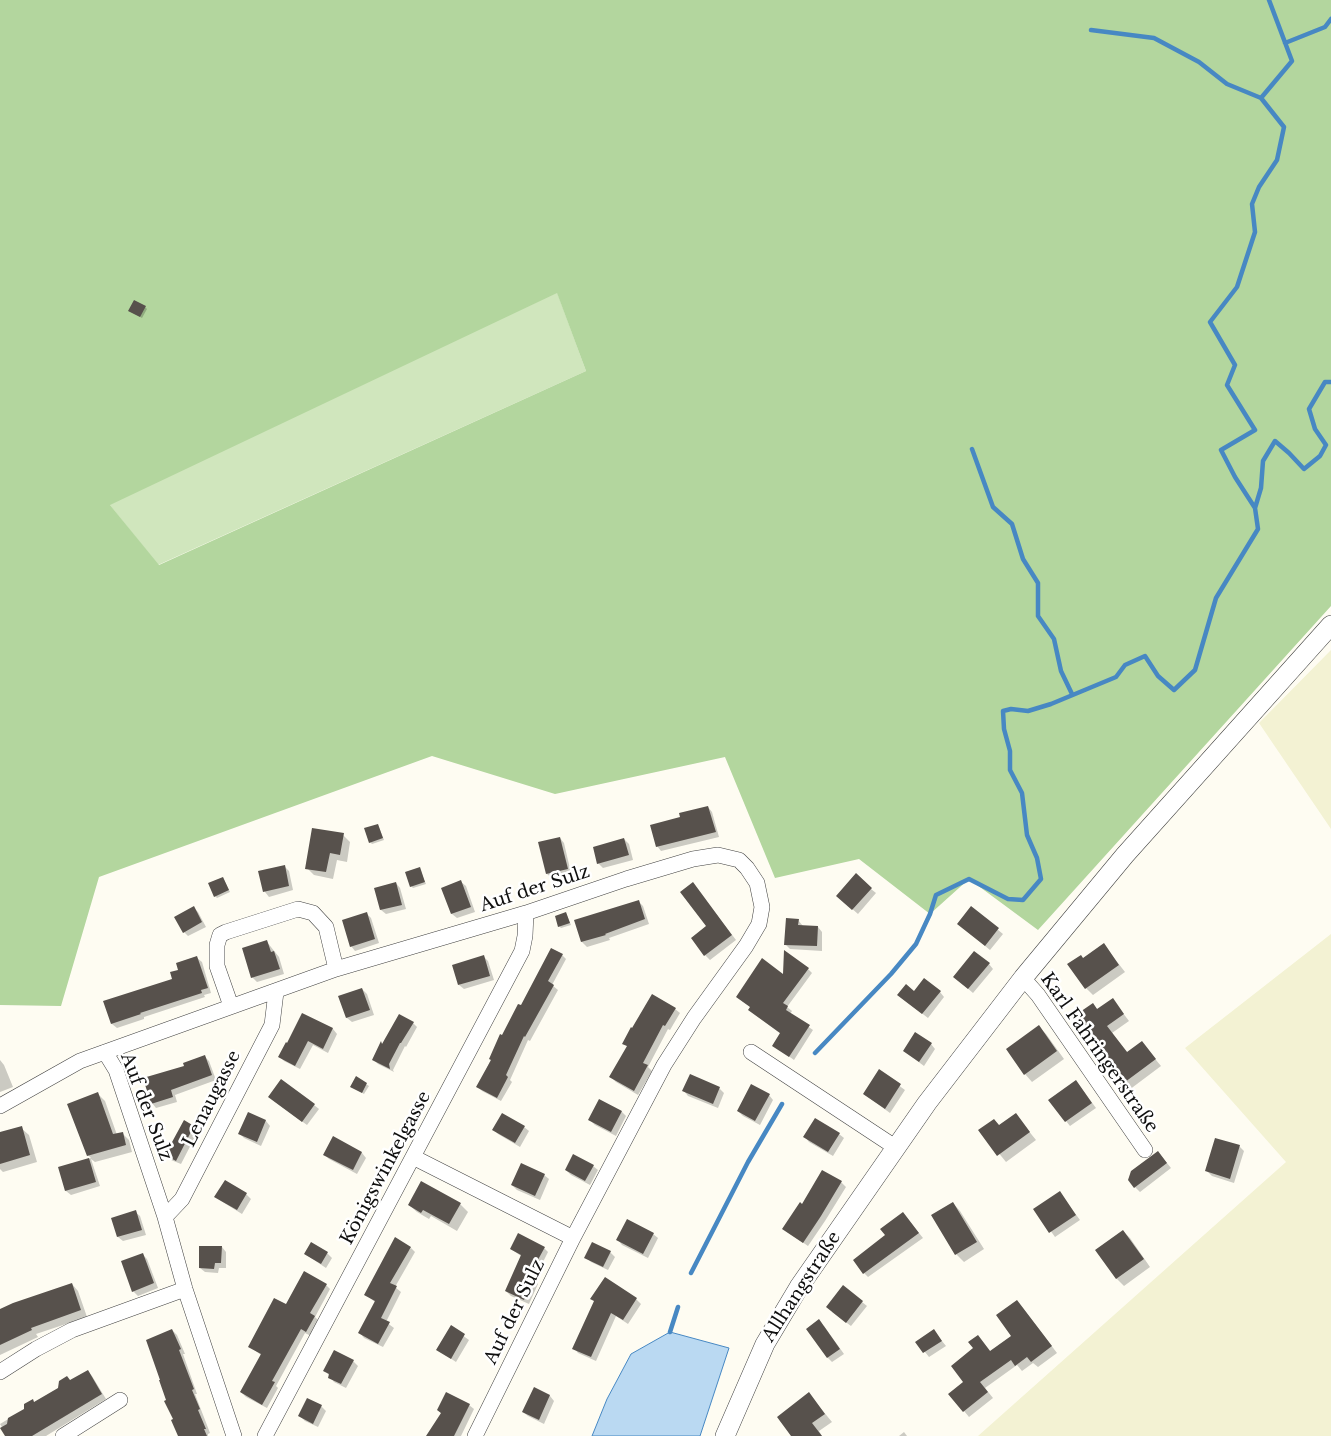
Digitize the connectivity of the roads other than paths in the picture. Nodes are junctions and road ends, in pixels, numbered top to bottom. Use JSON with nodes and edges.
{"nodes":[{"id":1,"x":1331,"y":625,"type":"edge"},
{"id":2,"x":526,"y":913,"type":"junction"},
{"id":3,"x":336,"y":969,"type":"junction"},
{"id":4,"x":1023,"y":978,"type":"junction"},
{"id":5,"x":276,"y":992,"type":"junction"},
{"id":6,"x":231,"y":1006,"type":"junction"},
{"id":7,"x":105,"y":1052,"type":"junction"},
{"id":8,"x":751,"y":1052,"type":"dead end"},
{"id":9,"x":0,"y":1106,"type":"edge"},
{"id":10,"x":895,"y":1147,"type":"junction"},
{"id":11,"x":1145,"y":1150,"type":"dead end"},
{"id":12,"x":413,"y":1157,"type":"junction"},
{"id":13,"x":165,"y":1217,"type":"junction"},
{"id":14,"x":573,"y":1238,"type":"junction"},
{"id":15,"x":185,"y":1289,"type":"junction"},
{"id":16,"x":0,"y":1372,"type":"edge"},
{"id":17,"x":120,"y":1400,"type":"dead end"},
{"id":18,"x":63,"y":1436,"type":"edge"},
{"id":19,"x":234,"y":1436,"type":"edge"},
{"id":20,"x":266,"y":1436,"type":"edge"},
{"id":21,"x":475,"y":1436,"type":"edge"},
{"id":22,"x":725,"y":1436,"type":"edge"}],
"edges":[{"from":1,"to":4,"type":"street","name":"Allhangstraße"},
{"from":2,"to":3,"type":"street","name":"Auf der Sulz"},
{"from":2,"to":12,"type":"street","name":"Königswinkelgasse"},
{"from":2,"to":14,"type":"street","name":"Auf der Sulz"},
{"from":3,"to":5,"type":"street","name":"Auf der Sulz"},
{"from":3,"to":6,"type":"street"},
{"from":4,"to":10,"type":"street","name":"Allhangstraße"},
{"from":4,"to":11,"type":"street","name":"Karl Fahringerstraße"},
{"from":5,"to":6,"type":"street","name":"Auf der Sulz"},
{"from":5,"to":13,"type":"street","name":"Lenaugasse"},
{"from":6,"to":7,"type":"street","name":"Auf der Sulz"},
{"from":7,"to":9,"type":"street"},
{"from":7,"to":13,"type":"street","name":"Auf der Sulz"},
{"from":8,"to":10,"type":"street"},
{"from":10,"to":22,"type":"street","name":"Allhangstraße"},
{"from":12,"to":14,"type":"street"},
{"from":12,"to":20,"type":"street","name":"Königswinkelgasse"},
{"from":13,"to":15,"type":"street","name":"Auf der Sulz"},
{"from":14,"to":21,"type":"street","name":"Auf der Sulz"},
{"from":15,"to":16,"type":"street"},
{"from":15,"to":19,"type":"street","name":"Auf der Sulz"},
{"from":17,"to":18,"type":"street"}]}
